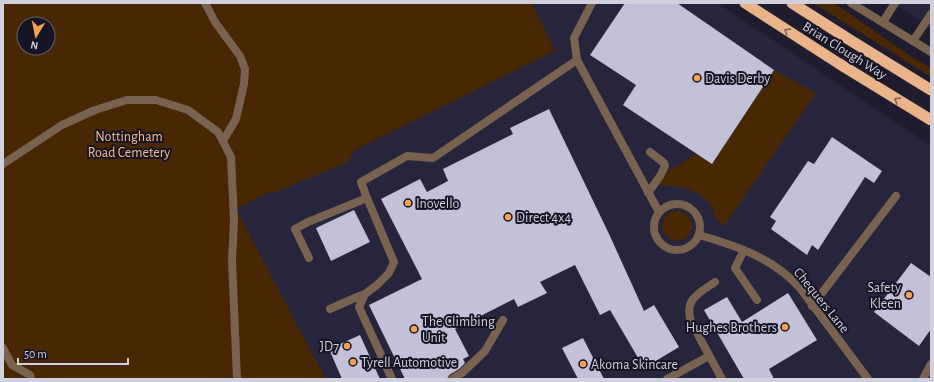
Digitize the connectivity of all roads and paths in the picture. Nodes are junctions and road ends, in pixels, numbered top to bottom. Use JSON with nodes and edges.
{"nodes":[{"id":1,"x":205,"y":3,"type":"edge"},
{"id":2,"x":592,"y":3,"type":"edge"},
{"id":3,"x":745,"y":3,"type":"edge"},
{"id":4,"x":792,"y":3,"type":"edge"},
{"id":5,"x":851,"y":3,"type":"edge"},
{"id":6,"x":895,"y":3,"type":"edge"},
{"id":7,"x":931,"y":14,"type":"edge"},
{"id":8,"x":883,"y":22,"type":"junction"},
{"id":9,"x":913,"y":41,"type":"junction"},
{"id":10,"x":931,"y":52,"type":"edge"},
{"id":11,"x":577,"y":60,"type":"junction"},
{"id":12,"x":931,"y":90,"type":"edge"},
{"id":13,"x":931,"y":120,"type":"edge"},
{"id":14,"x":223,"y":141,"type":"junction"},
{"id":15,"x":650,"y":152,"type":"dead end"},
{"id":16,"x":3,"y":164,"type":"edge"},
{"id":17,"x":648,"y":193,"type":"junction"},
{"id":18,"x":896,"y":196,"type":"dead end"},
{"id":19,"x":367,"y":198,"type":"junction"},
{"id":20,"x":658,"y":212,"type":"junction"},
{"id":21,"x":699,"y":235,"type":"junction"},
{"id":22,"x":744,"y":250,"type":"junction"},
{"id":23,"x":308,"y":258,"type":"dead end"},
{"id":24,"x":715,"y":282,"type":"dead end"},
{"id":25,"x":365,"y":294,"type":"junction"},
{"id":26,"x":757,"y":300,"type":"dead end"},
{"id":27,"x":346,"y":301,"type":"junction"},
{"id":28,"x":812,"y":306,"type":"junction"},
{"id":29,"x":359,"y":308,"type":"junction"},
{"id":30,"x":330,"y":309,"type":"dead end"},
{"id":31,"x":503,"y":320,"type":"dead end"},
{"id":32,"x":3,"y":348,"type":"edge"},
{"id":33,"x":709,"y":356,"type":"junction"},
{"id":34,"x":931,"y":364,"type":"edge"},
{"id":35,"x":31,"y":379,"type":"edge"},
{"id":36,"x":237,"y":379,"type":"edge"},
{"id":37,"x":392,"y":379,"type":"edge"},
{"id":38,"x":452,"y":379,"type":"edge"},
{"id":39,"x":667,"y":379,"type":"edge"},
{"id":40,"x":722,"y":379,"type":"edge"},
{"id":41,"x":868,"y":379,"type":"edge"},
{"id":42,"x":923,"y":379,"type":"edge"}],
"edges":[{"from":1,"to":14,"type":"street"},
{"from":2,"to":11,"type":"street"},
{"from":13,"to":3,"type":"highway","name":"Brian Clough Way","one_way":true},
{"from":4,"to":12,"type":"highway","name":"Brian Clough Way"},
{"from":5,"to":8,"type":"street"},
{"from":6,"to":8,"type":"street"},
{"from":7,"to":9,"type":"street"},
{"from":8,"to":9,"type":"street"},
{"from":9,"to":10,"type":"street"},
{"from":11,"to":17,"type":"street"},
{"from":11,"to":19,"type":"street"},
{"from":14,"to":16,"type":"street"},
{"from":14,"to":36,"type":"street"},
{"from":15,"to":17,"type":"street"},
{"from":17,"to":20,"type":"street"},
{"from":18,"to":28,"type":"street"},
{"from":19,"to":23,"type":"street"},
{"from":19,"to":25,"type":"street"},
{"from":20,"to":21,"type":"street"},
{"from":20,"to":21,"type":"street"},
{"from":21,"to":22,"type":"street","name":"Chequers Lane"},
{"from":22,"to":26,"type":"street"},
{"from":22,"to":28,"type":"street","name":"Chequers Lane"},
{"from":24,"to":33,"type":"street"},
{"from":25,"to":27,"type":"street"},
{"from":25,"to":29,"type":"street"},
{"from":27,"to":29,"type":"street"},
{"from":27,"to":30,"type":"street"},
{"from":28,"to":41,"type":"street","name":"Chequers Lane"},
{"from":29,"to":37,"type":"street"},
{"from":31,"to":38,"type":"street"},
{"from":32,"to":35,"type":"street"},
{"from":33,"to":39,"type":"street"},
{"from":33,"to":40,"type":"street"},
{"from":34,"to":42,"type":"street"}]}
